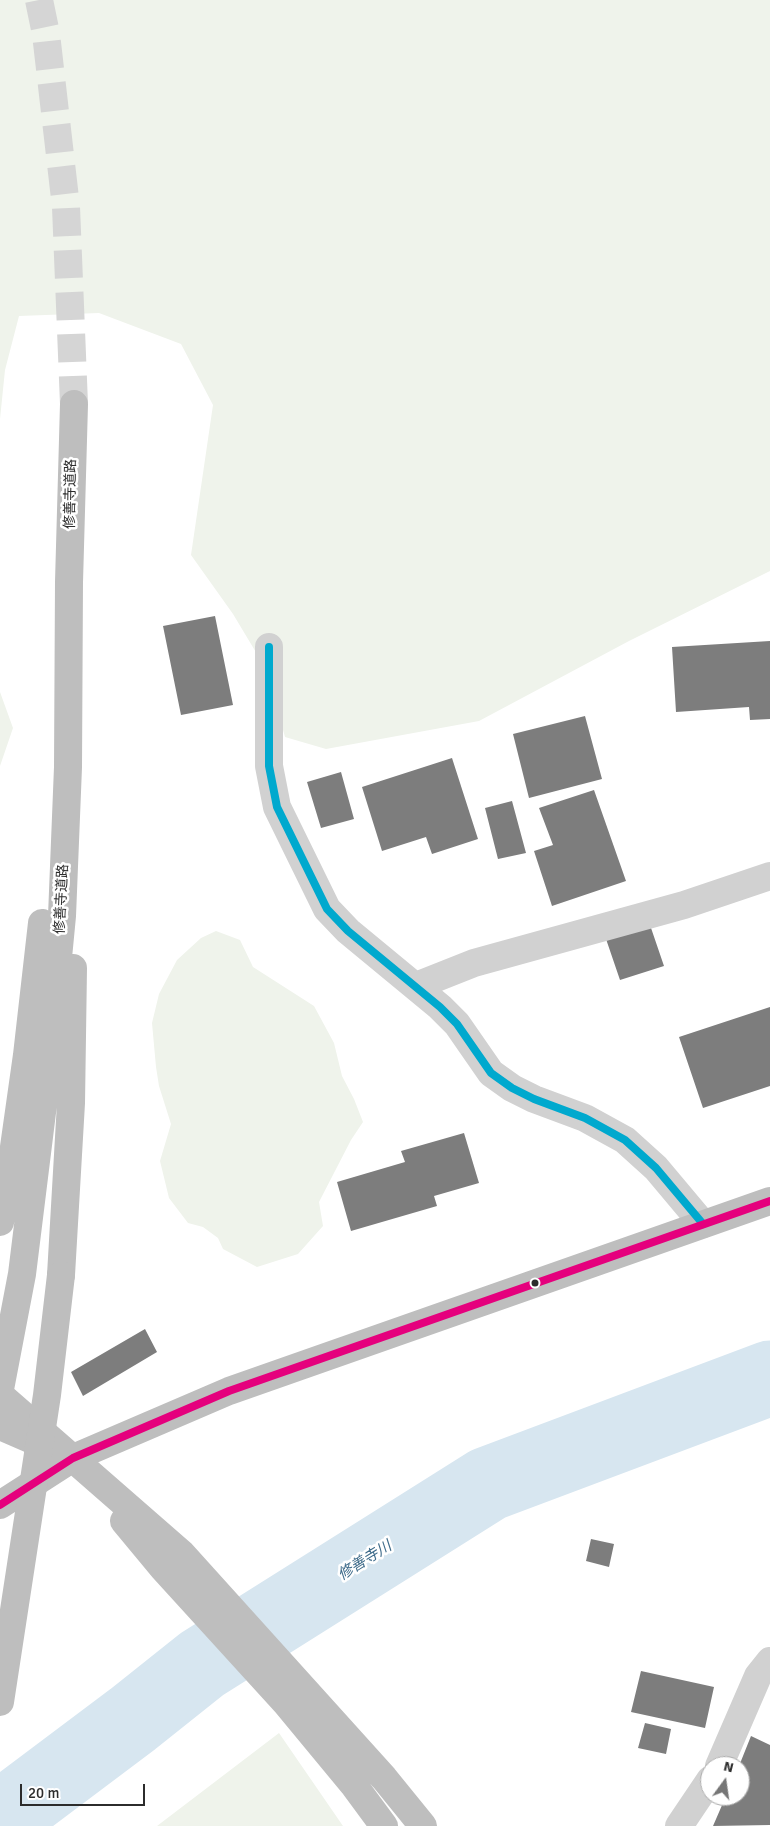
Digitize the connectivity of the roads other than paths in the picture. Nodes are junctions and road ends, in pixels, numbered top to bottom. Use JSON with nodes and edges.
{"nodes":[{"id":1,"x":74,"y":404,"type":"tunnel mouth"},
{"id":2,"x":69,"y":582,"type":"junction"},
{"id":3,"x":269,"y":646,"type":"dead end"},
{"id":4,"x":68,"y":767,"type":"junction"},
{"id":5,"x":770,"y":876,"type":"edge"},
{"id":6,"x":416,"y":986,"type":"junction"},
{"id":7,"x":770,"y":1201,"type":"edge"},
{"id":8,"x":0,"y":1222,"type":"edge"},
{"id":9,"x":703,"y":1224,"type":"junction"},
{"id":10,"x":0,"y":1389,"type":"edge"},
{"id":11,"x":0,"y":1395,"type":"edge"},
{"id":12,"x":0,"y":1426,"type":"edge"},
{"id":13,"x":73,"y":1458,"type":"junction"},
{"id":14,"x":0,"y":1506,"type":"edge"},
{"id":15,"x":770,"y":1661,"type":"edge"},
{"id":16,"x":295,"y":1696,"type":"junction"},
{"id":17,"x":0,"y":1702,"type":"edge"},
{"id":18,"x":723,"y":1756,"type":"edge"},
{"id":19,"x":700,"y":1795,"type":"edge"},
{"id":20,"x":384,"y":1826,"type":"edge"},
{"id":21,"x":423,"y":1826,"type":"edge"},
{"id":22,"x":679,"y":1826,"type":"edge"}],
"edges":[{"from":1,"to":2,"type":"highway","name":"修善寺道路"},
{"from":2,"to":4,"type":"highway","name":"修善寺道路"},
{"from":2,"to":8,"type":"highway"},
{"from":3,"to":6,"type":"street"},
{"from":4,"to":10,"type":"highway","name":"修善寺道路"},
{"from":4,"to":17,"type":"highway","bridge":true},
{"from":5,"to":6,"type":"street"},
{"from":6,"to":9,"type":"street"},
{"from":7,"to":9,"type":"highway"},
{"from":9,"to":13,"type":"highway"},
{"from":11,"to":13,"type":"highway"},
{"from":12,"to":13,"type":"highway"},
{"from":13,"to":14,"type":"highway"},
{"from":13,"to":16,"type":"highway"},
{"from":15,"to":18,"type":"street"},
{"from":16,"to":20,"type":"highway"},
{"from":16,"to":21,"type":"highway"},
{"from":19,"to":22,"type":"street"}]}
